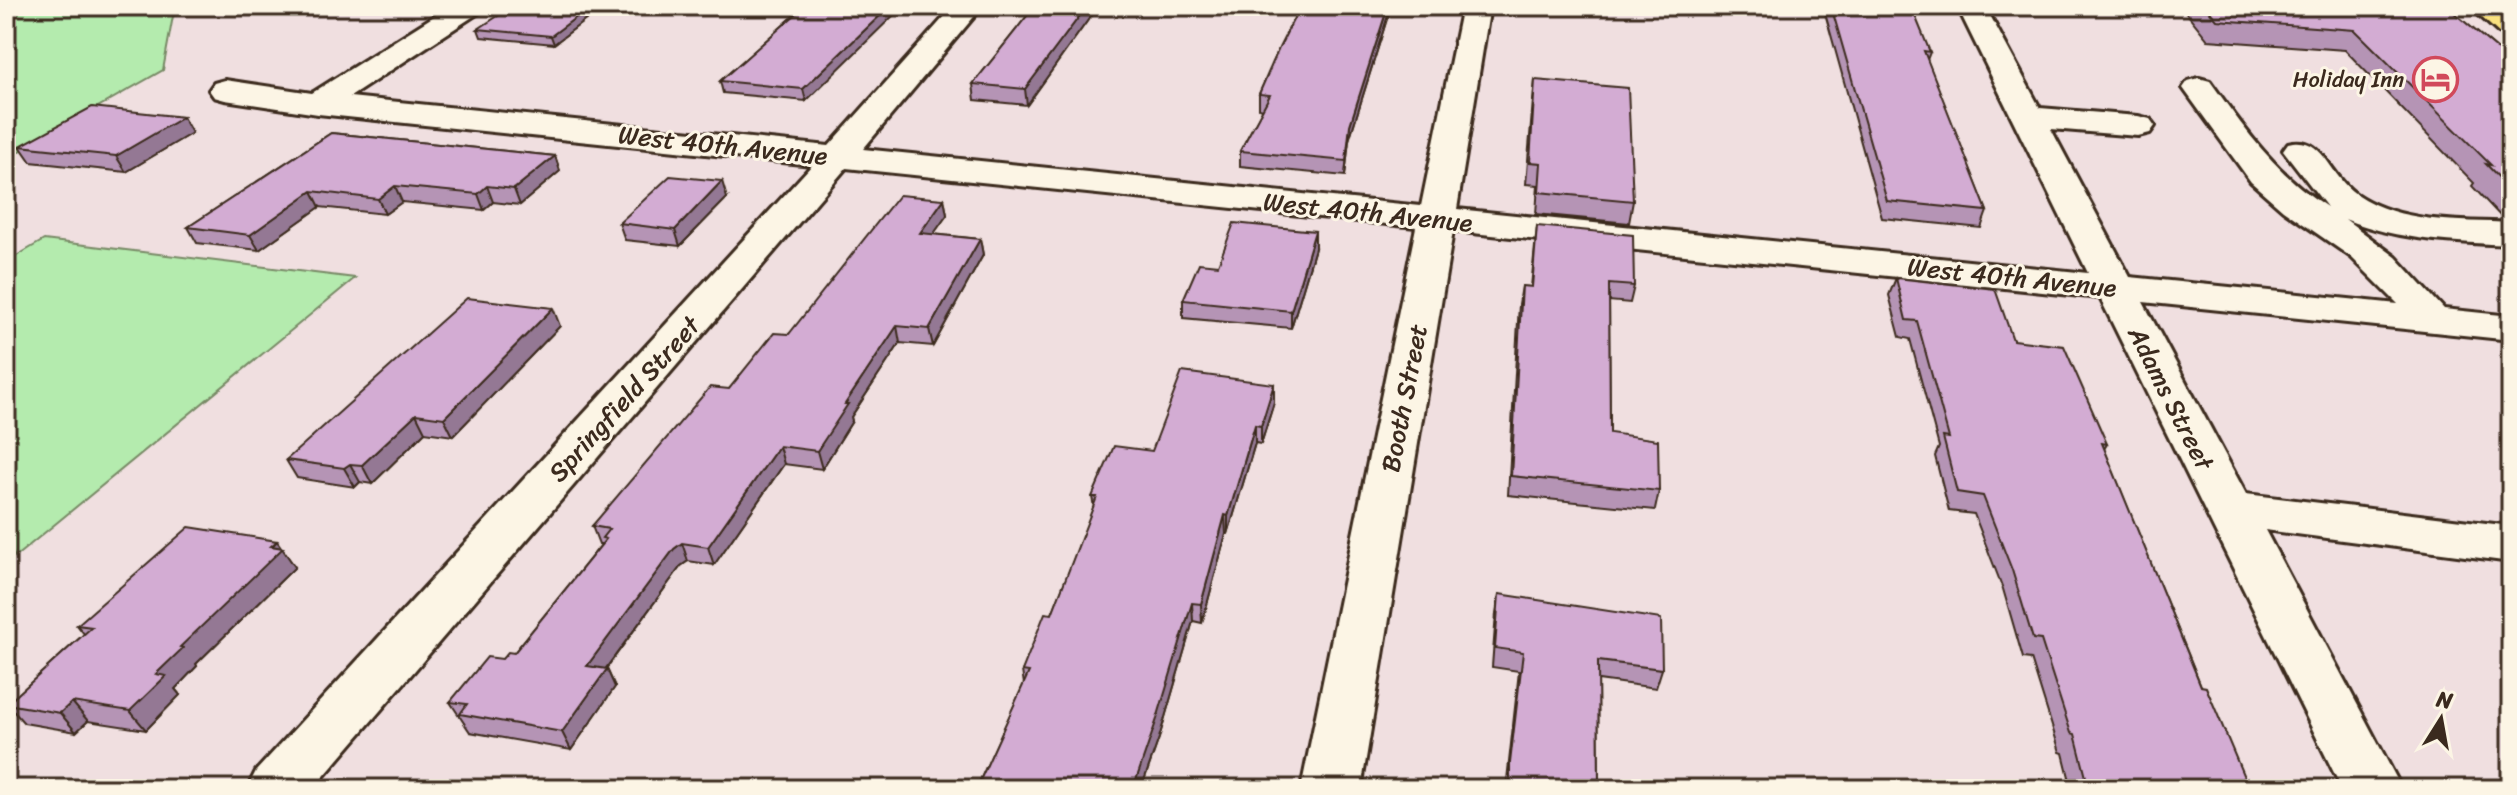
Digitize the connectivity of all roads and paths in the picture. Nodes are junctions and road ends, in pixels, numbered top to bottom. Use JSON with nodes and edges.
{"nodes":[{"id":1,"x":470,"y":6,"type":"edge"},
{"id":2,"x":969,"y":6,"type":"edge"},
{"id":3,"x":1476,"y":6,"type":"edge"},
{"id":4,"x":1971,"y":6,"type":"edge"},
{"id":5,"x":2483,"y":6,"type":"edge"},
{"id":6,"x":2511,"y":29,"type":"edge"},
{"id":7,"x":2199,"y":88,"type":"dead end"},
{"id":8,"x":225,"y":90,"type":"dead end"},
{"id":9,"x":318,"y":104,"type":"junction"},
{"id":10,"x":2028,"y":117,"type":"junction"},
{"id":11,"x":2138,"y":126,"type":"dead end"},
{"id":12,"x":2300,"y":150,"type":"dead end"},
{"id":13,"x":839,"y":157,"type":"junction"},
{"id":14,"x":1437,"y":219,"type":"junction"},
{"id":15,"x":2511,"y":234,"type":"edge"},
{"id":16,"x":2114,"y":287,"type":"junction"},
{"id":17,"x":2432,"y":320,"type":"junction"},
{"id":18,"x":2511,"y":328,"type":"edge"},
{"id":19,"x":2228,"y":509,"type":"junction"},
{"id":20,"x":2511,"y":544,"type":"edge"},
{"id":21,"x":277,"y":789,"type":"edge"},
{"id":22,"x":1331,"y":789,"type":"edge"},
{"id":23,"x":2372,"y":789,"type":"edge"}],
"edges":[{"from":1,"to":9,"type":"street"},
{"from":2,"to":13,"type":"street","name":"Springfield Street"},
{"from":3,"to":14,"type":"street","name":"Booth Street"},
{"from":4,"to":10,"type":"street","name":"Adams Street"},
{"from":5,"to":6,"type":"main road"},
{"from":7,"to":17,"type":"street"},
{"from":8,"to":9,"type":"street","name":"West 40th Avenue"},
{"from":9,"to":13,"type":"street","name":"West 40th Avenue"},
{"from":10,"to":11,"type":"street"},
{"from":10,"to":16,"type":"street","name":"Adams Street"},
{"from":12,"to":15,"type":"street"},
{"from":13,"to":14,"type":"street","name":"West 40th Avenue"},
{"from":13,"to":21,"type":"street","name":"Springfield Street"},
{"from":14,"to":16,"type":"street","name":"West 40th Avenue"},
{"from":14,"to":22,"type":"street","name":"Booth Street"},
{"from":16,"to":17,"type":"street","name":"West 40th Avenue"},
{"from":16,"to":19,"type":"street","name":"Adams Street"},
{"from":17,"to":18,"type":"street","name":"West 40th Avenue"},
{"from":19,"to":20,"type":"street"},
{"from":19,"to":23,"type":"street","name":"Adams Street"}]}
